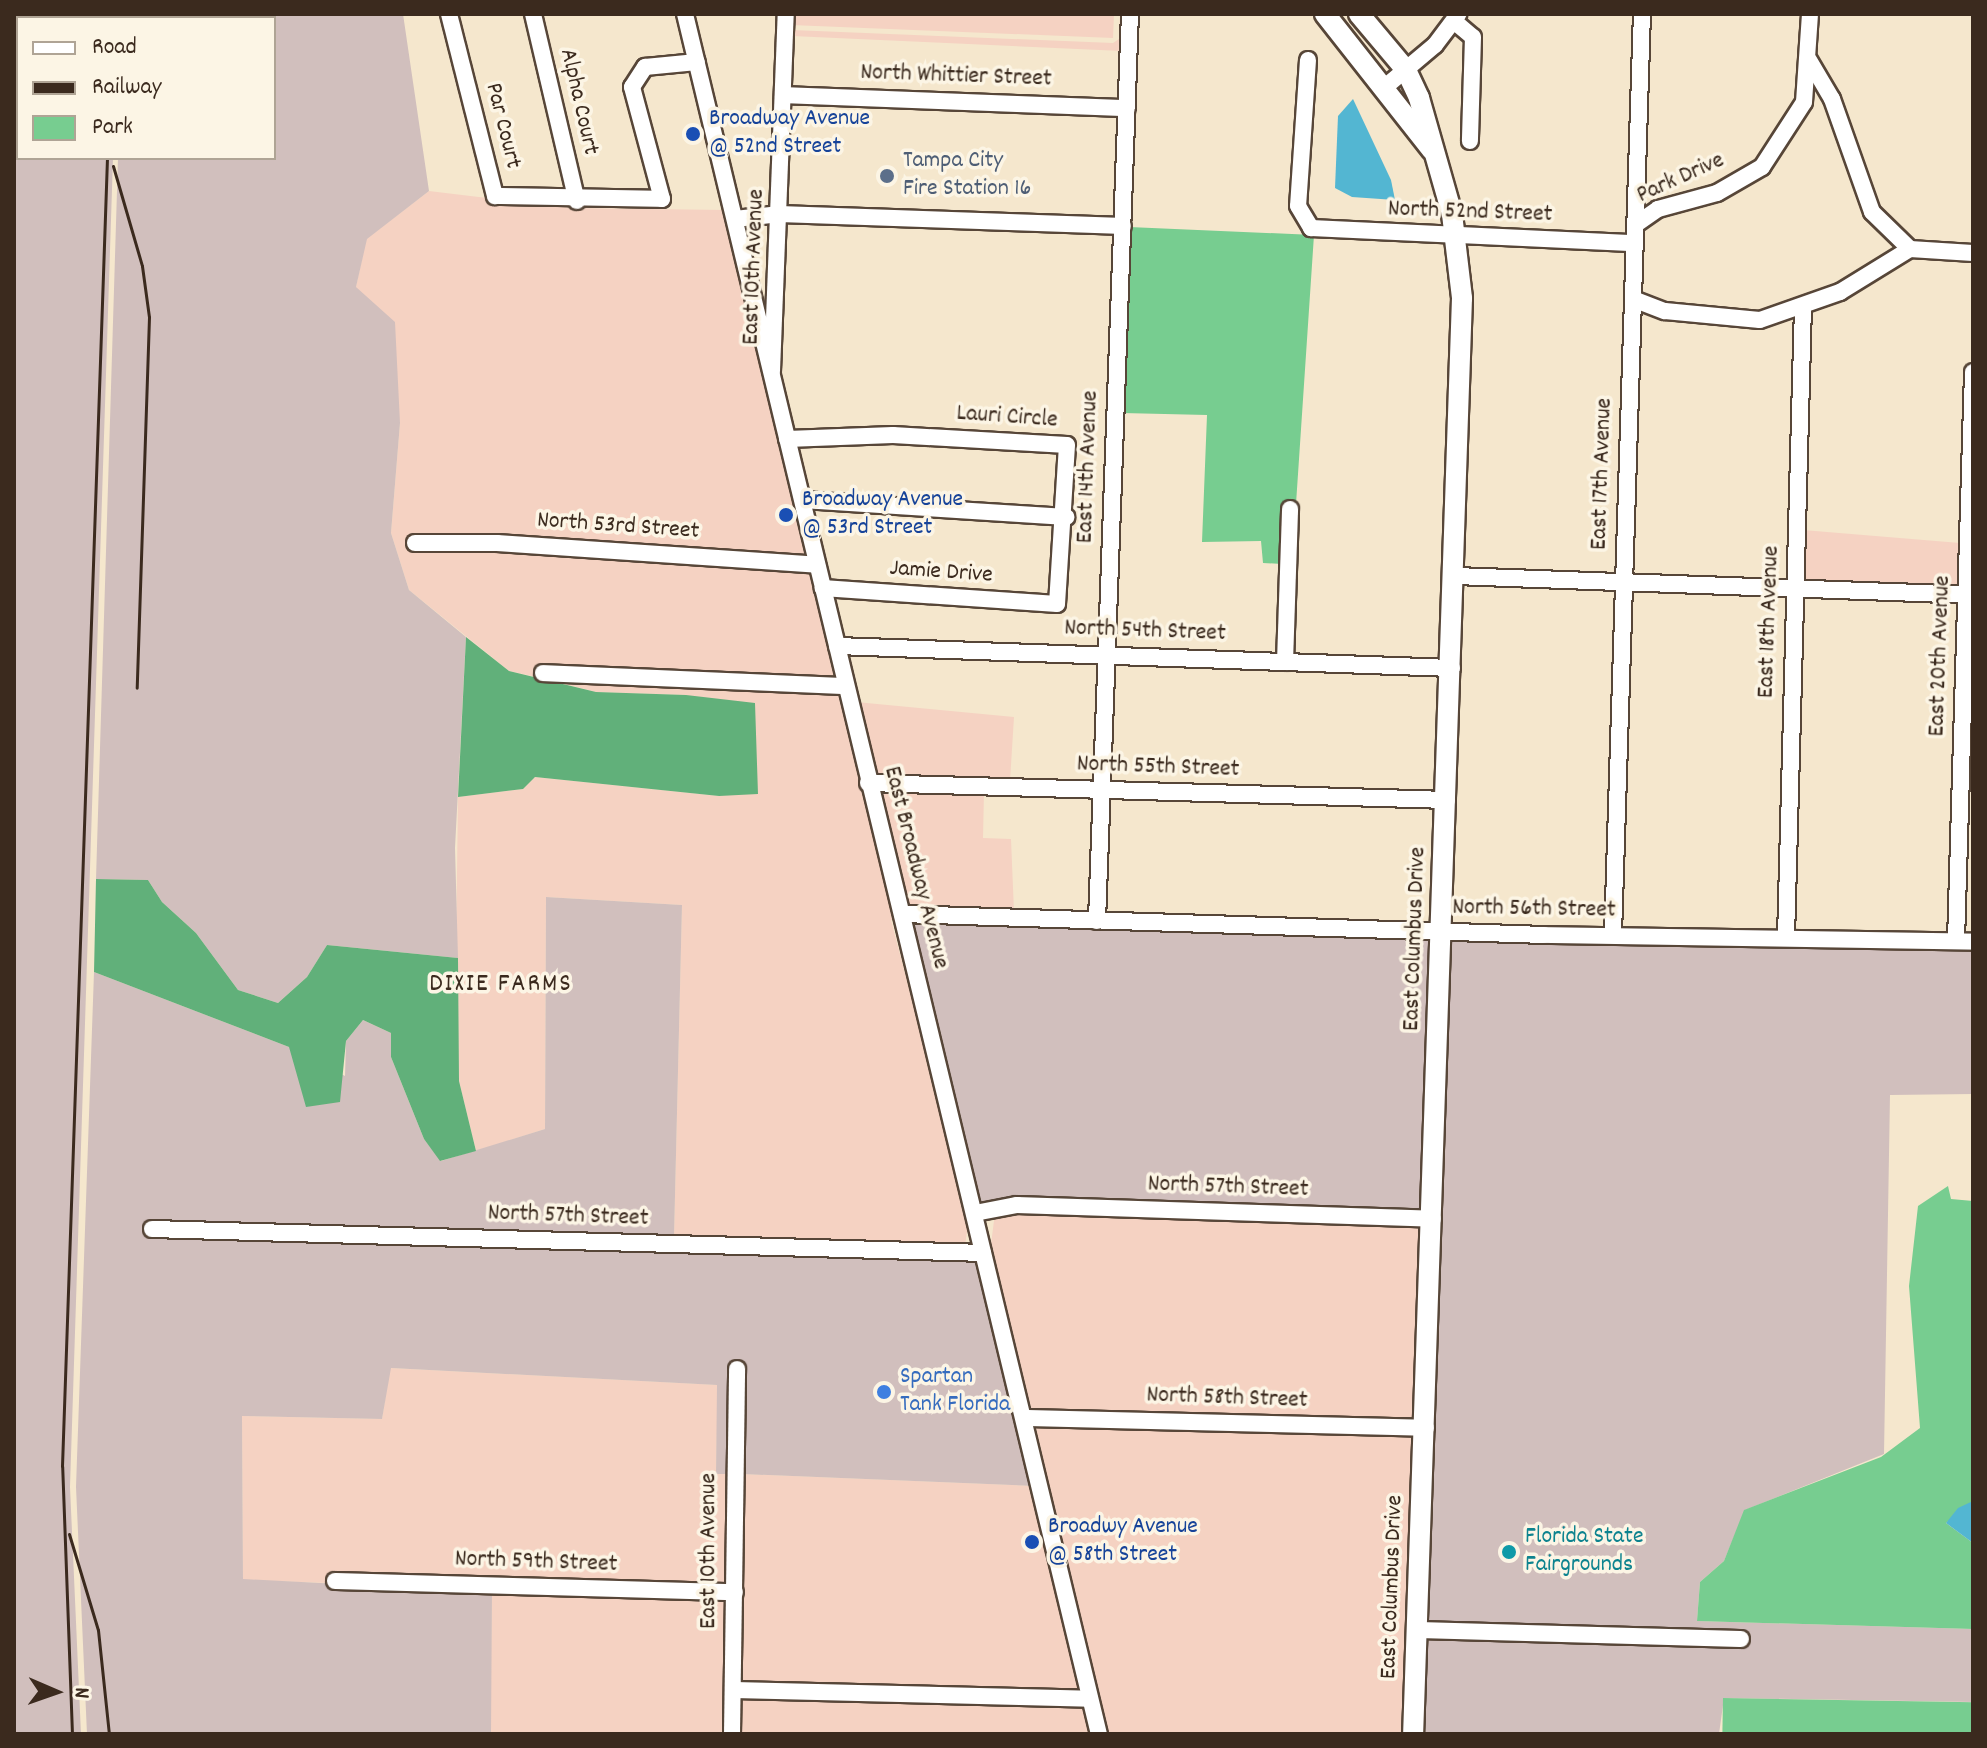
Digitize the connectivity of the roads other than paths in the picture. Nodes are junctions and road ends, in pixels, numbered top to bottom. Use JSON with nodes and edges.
{"nodes":[{"id":1,"x":449,"y":14,"type":"edge"},
{"id":2,"x":533,"y":14,"type":"edge"},
{"id":3,"x":685,"y":14,"type":"edge"},
{"id":4,"x":786,"y":14,"type":"edge"},
{"id":5,"x":1130,"y":14,"type":"edge"},
{"id":6,"x":1325,"y":14,"type":"edge"},
{"id":7,"x":1359,"y":14,"type":"edge"},
{"id":8,"x":1642,"y":14,"type":"edge"},
{"id":9,"x":1810,"y":14,"type":"edge"},
{"id":10,"x":1456,"y":18,"type":"edge"},
{"id":11,"x":1308,"y":60,"type":"dead end"},
{"id":12,"x":1809,"y":60,"type":"junction"},
{"id":13,"x":697,"y":62,"type":"junction"},
{"id":14,"x":1406,"y":70,"type":"junction"},
{"id":15,"x":1385,"y":87,"type":"junction"},
{"id":16,"x":783,"y":95,"type":"junction"},
{"id":17,"x":1832,"y":99,"type":"junction"},
{"id":18,"x":1804,"y":102,"type":"junction"},
{"id":19,"x":1127,"y":108,"type":"junction"},
{"id":20,"x":1470,"y":141,"type":"dead end"},
{"id":21,"x":1432,"y":150,"type":"junction"},
{"id":22,"x":577,"y":201,"type":"junction"},
{"id":23,"x":780,"y":214,"type":"junction"},
{"id":24,"x":735,"y":219,"type":"junction"},
{"id":25,"x":1635,"y":225,"type":"junction"},
{"id":26,"x":1123,"y":226,"type":"junction"},
{"id":27,"x":1457,"y":237,"type":"junction"},
{"id":28,"x":1635,"y":243,"type":"junction"},
{"id":29,"x":1910,"y":249,"type":"junction"},
{"id":30,"x":1973,"y":253,"type":"edge"},
{"id":31,"x":1633,"y":299,"type":"junction"},
{"id":32,"x":1803,"y":307,"type":"junction"},
{"id":33,"x":1973,"y":372,"type":"edge"},
{"id":34,"x":771,"y":376,"type":"junction"},
{"id":35,"x":787,"y":439,"type":"junction"},
{"id":36,"x":803,"y":500,"type":"junction"},
{"id":37,"x":1290,"y":509,"type":"dead end"},
{"id":38,"x":1066,"y":517,"type":"junction"},
{"id":39,"x":415,"y":543,"type":"dead end"},
{"id":40,"x":817,"y":565,"type":"junction"},
{"id":41,"x":1455,"y":576,"type":"junction"},
{"id":42,"x":1624,"y":582,"type":"junction"},
{"id":43,"x":823,"y":588,"type":"junction"},
{"id":44,"x":1795,"y":588,"type":"junction"},
{"id":45,"x":1970,"y":595,"type":"edge"},
{"id":46,"x":1057,"y":604,"type":"joint"},
{"id":47,"x":837,"y":646,"type":"junction"},
{"id":48,"x":1106,"y":655,"type":"junction"},
{"id":49,"x":1285,"y":662,"type":"junction"},
{"id":50,"x":1452,"y":668,"type":"junction"},
{"id":51,"x":543,"y":673,"type":"dead end"},
{"id":52,"x":846,"y":686,"type":"junction"},
{"id":53,"x":868,"y":783,"type":"junction"},
{"id":54,"x":1101,"y":790,"type":"junction"},
{"id":55,"x":1447,"y":800,"type":"junction"},
{"id":56,"x":902,"y":914,"type":"junction"},
{"id":57,"x":1097,"y":921,"type":"junction"},
{"id":58,"x":1442,"y":932,"type":"junction"},
{"id":59,"x":1613,"y":935,"type":"junction"},
{"id":60,"x":1786,"y":938,"type":"junction"},
{"id":61,"x":1965,"y":942,"type":"edge"},
{"id":62,"x":975,"y":1213,"type":"junction"},
{"id":63,"x":1433,"y":1219,"type":"junction"},
{"id":64,"x":152,"y":1229,"type":"dead end"},
{"id":65,"x":983,"y":1253,"type":"junction"},
{"id":66,"x":737,"y":1369,"type":"dead end"},
{"id":67,"x":1026,"y":1418,"type":"junction"},
{"id":68,"x":1426,"y":1428,"type":"junction"},
{"id":69,"x":335,"y":1581,"type":"dead end"},
{"id":70,"x":735,"y":1592,"type":"junction"},
{"id":71,"x":1418,"y":1630,"type":"junction"},
{"id":72,"x":1741,"y":1639,"type":"dead end"},
{"id":73,"x":734,"y":1690,"type":"junction"},
{"id":74,"x":1090,"y":1699,"type":"junction"},
{"id":75,"x":732,"y":1734,"type":"edge"},
{"id":76,"x":1099,"y":1734,"type":"edge"},
{"id":77,"x":1413,"y":1734,"type":"edge"}],
"edges":[{"from":1,"to":22,"type":"street","name":"Par Court"},
{"from":2,"to":22,"type":"street","name":"Alpha Court"},
{"from":3,"to":13,"type":"street","name":"East Broadway Avenue"},
{"from":4,"to":16,"type":"street","name":"East 10th Avenue"},
{"from":5,"to":19,"type":"street","name":"East 14th Avenue"},
{"from":6,"to":15,"type":"main road","name":"East Columbus Drive"},
{"from":7,"to":14,"type":"main road","name":"East Columbus Drive"},
{"from":8,"to":25,"type":"street","name":"East 17th Avenue"},
{"from":9,"to":12,"type":"street"},
{"from":10,"to":14,"type":"street"},
{"from":10,"to":20,"type":"street"},
{"from":11,"to":27,"type":"street","name":"North 52nd Street"},
{"from":12,"to":17,"type":"street"},
{"from":12,"to":18,"type":"street","name":"Park Drive"},
{"from":13,"to":22,"type":"street","name":"Par Court"},
{"from":13,"to":24,"type":"street","name":"East Broadway Avenue"},
{"from":14,"to":15,"type":"street"},
{"from":14,"to":21,"type":"main road","name":"East Columbus Drive"},
{"from":15,"to":21,"type":"main road","name":"East Columbus Drive"},
{"from":16,"to":19,"type":"street","name":"North Whittier Street"},
{"from":16,"to":23,"type":"street","name":"East 10th Avenue"},
{"from":17,"to":18,"type":"street"},
{"from":17,"to":29,"type":"street"},
{"from":18,"to":25,"type":"street","name":"Park Drive"},
{"from":19,"to":26,"type":"street","name":"East 14th Avenue"},
{"from":21,"to":27,"type":"main road","name":"East Columbus Drive"},
{"from":23,"to":24,"type":"street"},
{"from":23,"to":26,"type":"street"},
{"from":23,"to":34,"type":"street","name":"East 10th Avenue"},
{"from":24,"to":34,"type":"street","name":"East Broadway Avenue"},
{"from":25,"to":28,"type":"street","name":"East 17th Avenue"},
{"from":26,"to":48,"type":"street","name":"East 14th Avenue"},
{"from":27,"to":28,"type":"street","name":"North 52nd Street"},
{"from":27,"to":41,"type":"main road","name":"East Columbus Drive"},
{"from":28,"to":31,"type":"street","name":"East 17th Avenue"},
{"from":29,"to":30,"type":"street"},
{"from":29,"to":32,"type":"street"},
{"from":31,"to":32,"type":"street"},
{"from":31,"to":42,"type":"street","name":"East 17th Avenue"},
{"from":32,"to":44,"type":"street","name":"East 18th Avenue"},
{"from":33,"to":45,"type":"street","name":"East 20th Avenue"},
{"from":34,"to":35,"type":"street","name":"East Broadway Avenue"},
{"from":35,"to":36,"type":"street","name":"East Broadway Avenue"},
{"from":35,"to":38,"type":"street","name":"Lauri Circle"},
{"from":36,"to":38,"type":"street"},
{"from":36,"to":40,"type":"street","name":"East Broadway Avenue"},
{"from":37,"to":49,"type":"street"},
{"from":38,"to":46,"type":"street","name":"Lauri Circle"},
{"from":39,"to":40,"type":"street","name":"North 53rd Street"},
{"from":40,"to":43,"type":"street","name":"East Broadway Avenue"},
{"from":41,"to":42,"type":"street"},
{"from":41,"to":50,"type":"main road","name":"East Columbus Drive"},
{"from":42,"to":44,"type":"street"},
{"from":42,"to":59,"type":"street","name":"East 17th Avenue"},
{"from":43,"to":46,"type":"street","name":"Jamie Drive"},
{"from":43,"to":47,"type":"street","name":"East Broadway Avenue"},
{"from":44,"to":45,"type":"street"},
{"from":44,"to":60,"type":"street","name":"East 18th Avenue"},
{"from":45,"to":61,"type":"street","name":"East 20th Avenue"},
{"from":47,"to":48,"type":"street","name":"North 54th Street"},
{"from":47,"to":52,"type":"street","name":"East Broadway Avenue"},
{"from":48,"to":49,"type":"street","name":"North 54th Street"},
{"from":48,"to":54,"type":"street","name":"East 14th Avenue"},
{"from":49,"to":50,"type":"street","name":"North 54th Street"},
{"from":50,"to":55,"type":"main road","name":"East Columbus Drive"},
{"from":51,"to":52,"type":"street"},
{"from":52,"to":53,"type":"street","name":"East Broadway Avenue"},
{"from":53,"to":54,"type":"street","name":"North 55th Street"},
{"from":53,"to":56,"type":"street","name":"East Broadway Avenue"},
{"from":54,"to":55,"type":"street","name":"North 55th Street"},
{"from":54,"to":57,"type":"street","name":"East 14th Avenue"},
{"from":55,"to":58,"type":"main road","name":"East Columbus Drive"},
{"from":56,"to":57,"type":"street","name":"North 56th Street"},
{"from":56,"to":62,"type":"street","name":"East Broadway Avenue"},
{"from":57,"to":58,"type":"street","name":"North 56th Street"},
{"from":58,"to":59,"type":"street","name":"North 56th Street"},
{"from":58,"to":63,"type":"main road","name":"East Columbus Drive"},
{"from":59,"to":60,"type":"street","name":"North 56th Street"},
{"from":60,"to":61,"type":"street","name":"North 56th Street"},
{"from":62,"to":63,"type":"street","name":"North 57th Street"},
{"from":62,"to":65,"type":"street","name":"East Broadway Avenue"},
{"from":63,"to":68,"type":"main road","name":"East Columbus Drive"},
{"from":64,"to":65,"type":"street","name":"North 57th Street"},
{"from":65,"to":67,"type":"street","name":"East Broadway Avenue"},
{"from":66,"to":70,"type":"street","name":"East 10th Avenue"},
{"from":67,"to":68,"type":"street","name":"North 58th Street"},
{"from":67,"to":74,"type":"street","name":"East Broadway Avenue"},
{"from":68,"to":71,"type":"main road","name":"East Columbus Drive"},
{"from":69,"to":70,"type":"street","name":"North 59th Street"},
{"from":70,"to":73,"type":"street","name":"East 10th Avenue"},
{"from":71,"to":72,"type":"street"},
{"from":71,"to":77,"type":"main road","name":"East Columbus Drive"},
{"from":73,"to":74,"type":"street"},
{"from":73,"to":75,"type":"street","name":"East 10th Avenue"},
{"from":74,"to":76,"type":"street","name":"East Broadway Avenue"}]}
